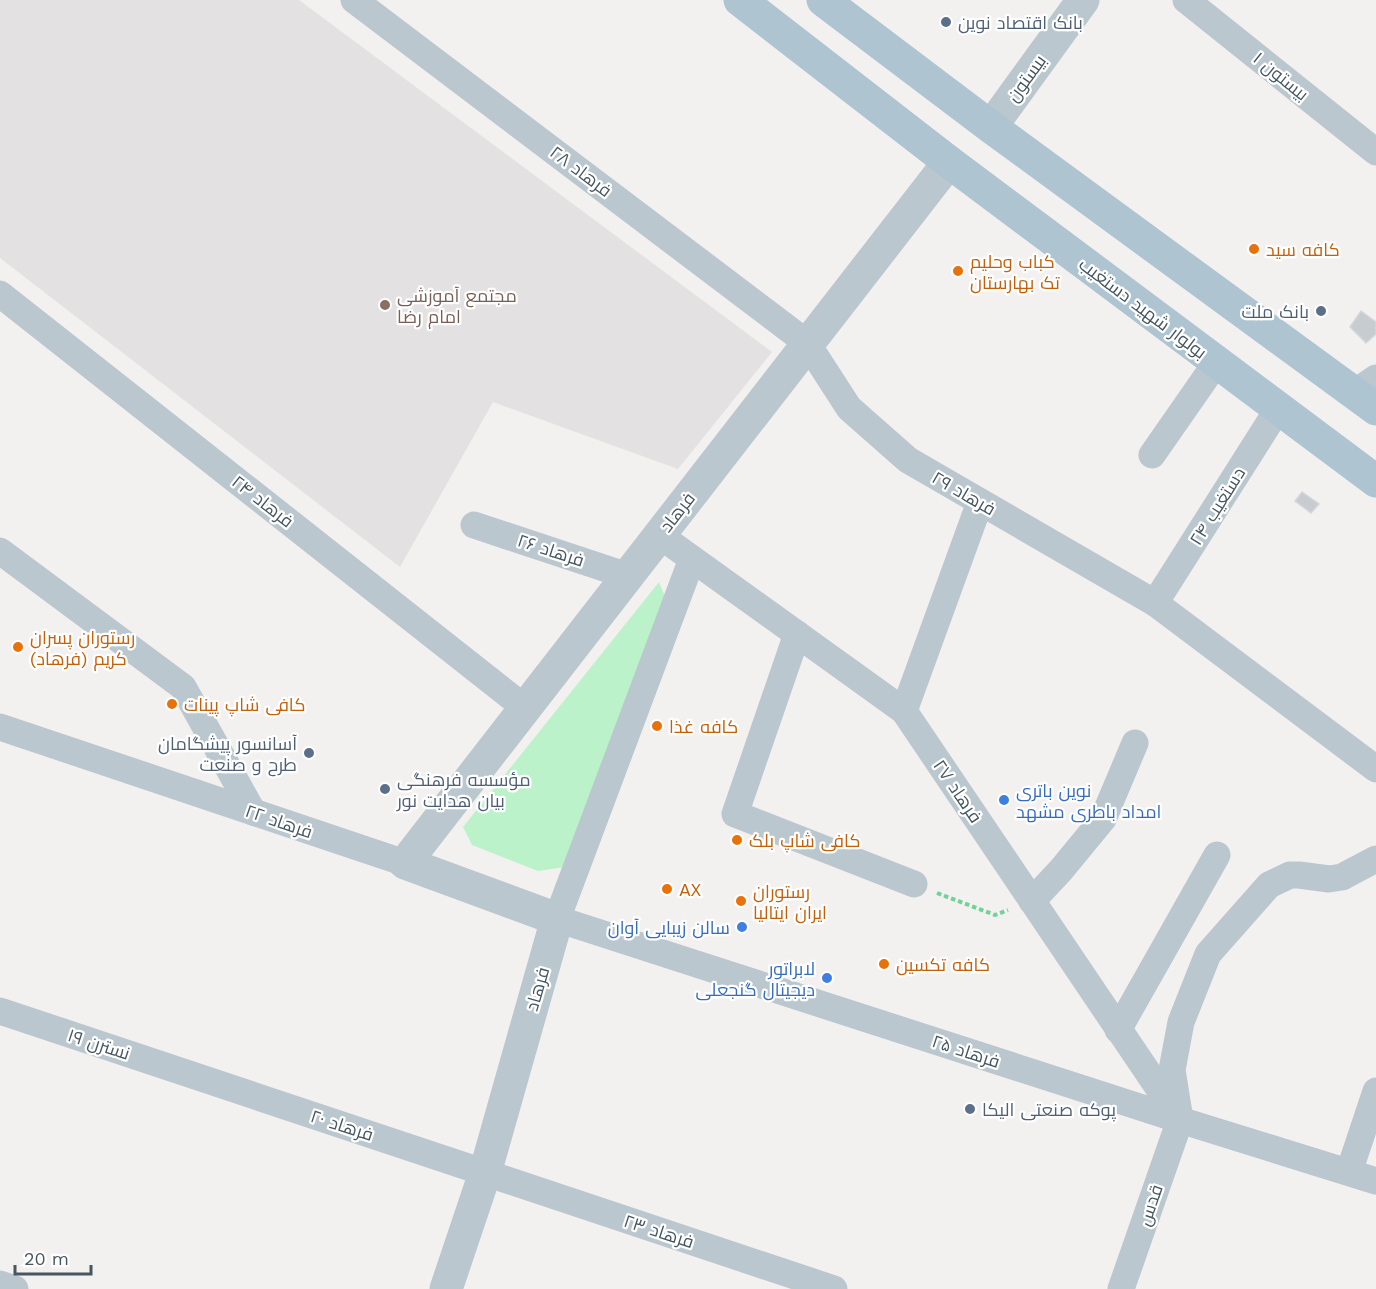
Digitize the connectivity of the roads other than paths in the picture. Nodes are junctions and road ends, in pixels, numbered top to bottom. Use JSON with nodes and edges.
{"nodes":[{"id":1,"x":354,"y":0,"type":"edge"},
{"id":2,"x":740,"y":0,"type":"edge"},
{"id":3,"x":823,"y":0,"type":"edge"},
{"id":4,"x":1083,"y":0,"type":"edge"},
{"id":5,"x":1186,"y":0,"type":"edge"},
{"id":6,"x":991,"y":127,"type":"junction"},
{"id":7,"x":1376,"y":152,"type":"edge"},
{"id":8,"x":949,"y":162,"type":"junction"},
{"id":9,"x":0,"y":294,"type":"edge"},
{"id":10,"x":807,"y":343,"type":"junction"},
{"id":11,"x":1216,"y":363,"type":"junction"},
{"id":12,"x":1369,"y":393,"type":"edge"},
{"id":13,"x":1278,"y":409,"type":"junction"},
{"id":14,"x":1152,"y":455,"type":"dead end"},
{"id":15,"x":1376,"y":481,"type":"edge"},
{"id":16,"x":980,"y":502,"type":"junction"},
{"id":17,"x":474,"y":525,"type":"dead end"},
{"id":18,"x":659,"y":535,"type":"junction"},
{"id":19,"x":0,"y":551,"type":"edge"},
{"id":20,"x":692,"y":559,"type":"junction"},
{"id":21,"x":628,"y":576,"type":"junction"},
{"id":22,"x":1155,"y":603,"type":"junction"},
{"id":23,"x":797,"y":634,"type":"junction"},
{"id":24,"x":525,"y":708,"type":"junction"},
{"id":25,"x":904,"y":711,"type":"junction"},
{"id":26,"x":0,"y":727,"type":"edge"},
{"id":27,"x":1135,"y":743,"type":"dead end"},
{"id":28,"x":1376,"y":770,"type":"edge"},
{"id":29,"x":253,"y":812,"type":"junction"},
{"id":30,"x":1217,"y":855,"type":"dead end"},
{"id":31,"x":1376,"y":859,"type":"edge"},
{"id":32,"x":405,"y":863,"type":"junction"},
{"id":33,"x":914,"y":884,"type":"road end"},
{"id":34,"x":1032,"y":901,"type":"junction"},
{"id":35,"x":557,"y":919,"type":"junction"},
{"id":36,"x":0,"y":1011,"type":"edge"},
{"id":37,"x":1118,"y":1030,"type":"junction"},
{"id":38,"x":198,"y":1077,"type":"joint"},
{"id":39,"x":1376,"y":1091,"type":"edge"},
{"id":40,"x":1180,"y":1120,"type":"junction"},
{"id":41,"x":1349,"y":1172,"type":"junction"},
{"id":42,"x":485,"y":1173,"type":"junction"},
{"id":43,"x":1376,"y":1181,"type":"edge"},
{"id":44,"x":0,"y":1284,"type":"edge"},
{"id":45,"x":15,"y":1289,"type":"edge"},
{"id":46,"x":446,"y":1289,"type":"edge"},
{"id":47,"x":834,"y":1289,"type":"edge"},
{"id":48,"x":1120,"y":1289,"type":"edge"}],
"edges":[{"from":1,"to":10,"type":"street","name":"فرهاد ۲۸"},
{"from":2,"to":8,"type":"main road","name":"بولوار شهید دستغیب"},
{"from":3,"to":6,"type":"main road"},
{"from":4,"to":6,"type":"street","name":"بیستون"},
{"from":5,"to":7,"type":"street","name":"بیستون ۱"},
{"from":6,"to":12,"type":"main road"},
{"from":8,"to":10,"type":"street","name":"فرهاد"},
{"from":8,"to":11,"type":"main road","name":"بولوار شهید دستغیب"},
{"from":9,"to":24,"type":"street","name":"فرهاد ۲۴"},
{"from":10,"to":16,"type":"street","name":"فرهاد ۲۹"},
{"from":10,"to":18,"type":"street","name":"فرهاد"},
{"from":11,"to":13,"type":"main road","name":"بولوار شهید دستغیب"},
{"from":11,"to":14,"type":"street"},
{"from":13,"to":15,"type":"main road","name":"بولوار شهید دستغیب"},
{"from":13,"to":22,"type":"street","name":"دستغیب ۲۴"},
{"from":16,"to":22,"type":"street","name":"فرهاد ۲۹"},
{"from":16,"to":25,"type":"street"},
{"from":17,"to":21,"type":"street","name":"فرهاد ۲۶"},
{"from":18,"to":20,"type":"street","name":"فرهاد ۲۷"},
{"from":18,"to":21,"type":"street","name":"فرهاد"},
{"from":19,"to":29,"type":"street"},
{"from":20,"to":23,"type":"street","name":"فرهاد ۲۷"},
{"from":20,"to":35,"type":"street","name":"فرهاد"},
{"from":21,"to":24,"type":"street","name":"فرهاد"},
{"from":22,"to":28,"type":"street","name":"فرهاد ۲۹"},
{"from":23,"to":25,"type":"street","name":"فرهاد ۲۷"},
{"from":23,"to":33,"type":"street"},
{"from":24,"to":32,"type":"street","name":"فرهاد"},
{"from":25,"to":34,"type":"street","name":"فرهاد ۲۷"},
{"from":26,"to":29,"type":"street","name":"فرهاد ۲۲"},
{"from":27,"to":34,"type":"street"},
{"from":29,"to":32,"type":"street","name":"فرهاد ۲۲"},
{"from":30,"to":37,"type":"street"},
{"from":31,"to":40,"type":"street"},
{"from":32,"to":35,"type":"street","name":"فرهاد ۲۲"},
{"from":34,"to":37,"type":"street","name":"فرهاد ۲۷"},
{"from":35,"to":40,"type":"street","name":"فرهاد ۲۵"},
{"from":35,"to":42,"type":"street","name":"فرهاد"},
{"from":36,"to":38,"type":"street","name":"نسترن ۱۹"},
{"from":37,"to":40,"type":"street","name":"فرهاد ۲۷"},
{"from":38,"to":42,"type":"street","name":"فرهاد ۲۰"},
{"from":39,"to":41,"type":"street"},
{"from":40,"to":41,"type":"street","name":"فرهاد ۲۵"},
{"from":40,"to":48,"type":"street","name":"قدس"},
{"from":41,"to":43,"type":"street","name":"فرهاد ۲۵"},
{"from":42,"to":46,"type":"street","name":"فرهاد"},
{"from":42,"to":47,"type":"street","name":"فرهاد ۲۳"},
{"from":44,"to":45,"type":"street"}]}
